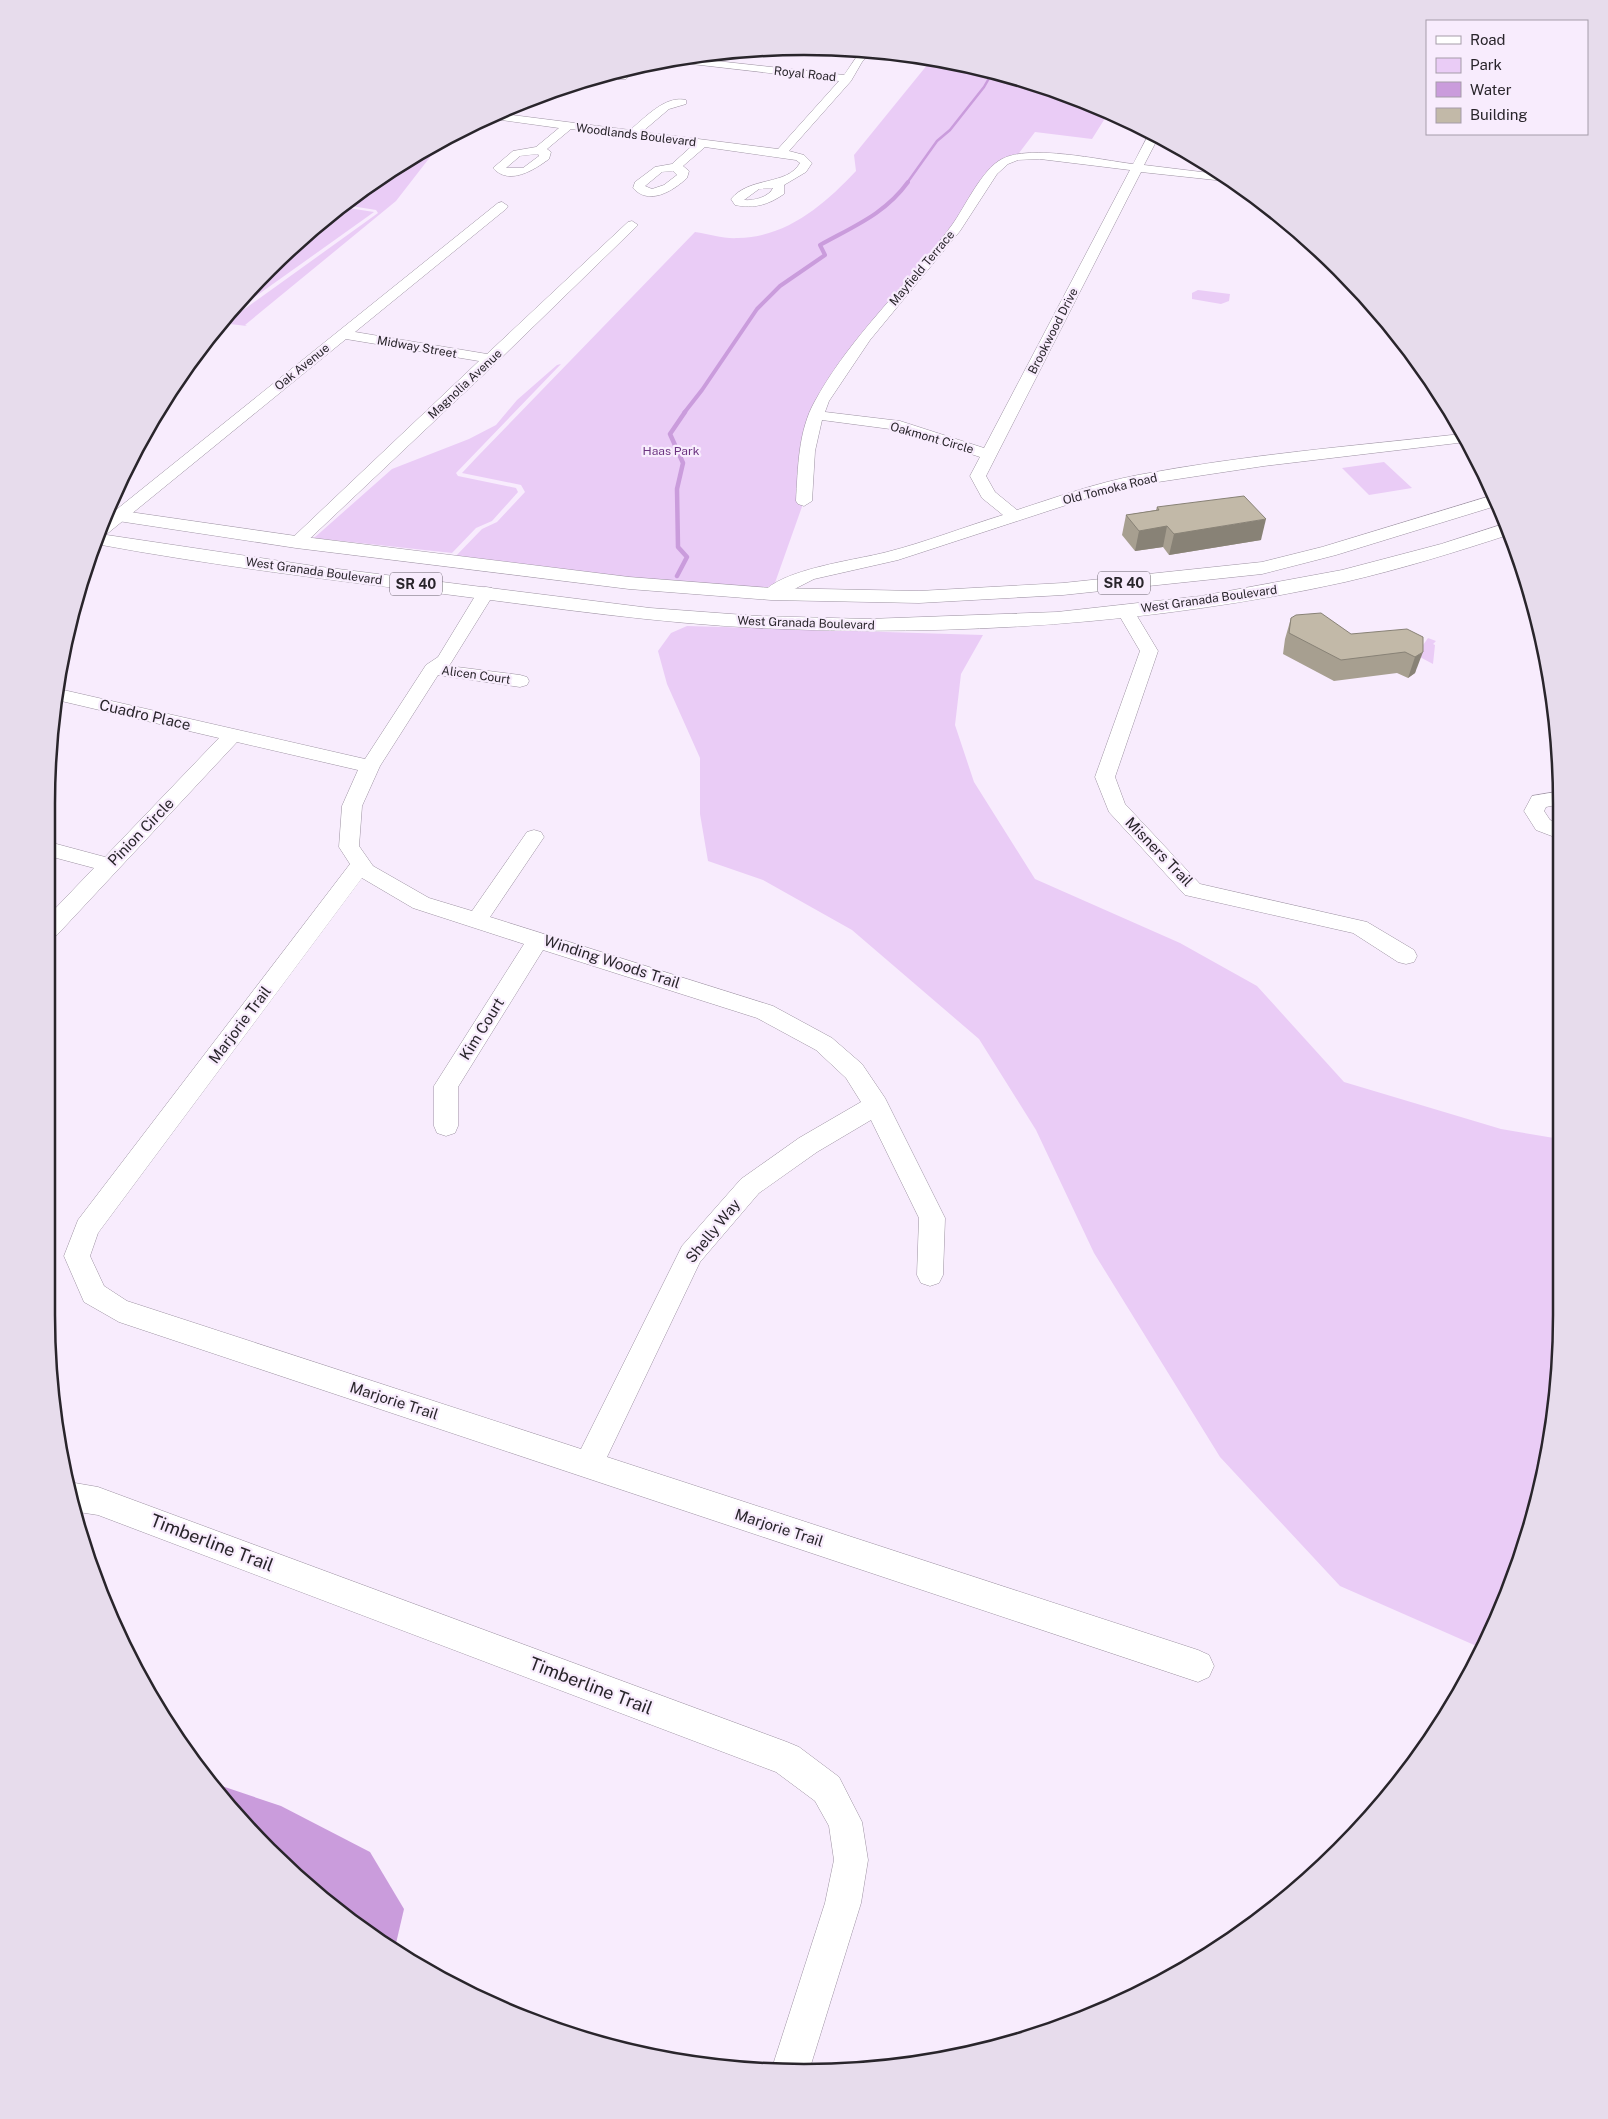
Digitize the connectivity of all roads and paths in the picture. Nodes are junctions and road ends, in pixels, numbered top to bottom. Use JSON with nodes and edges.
{"nodes":[{"id":1,"x":860,"y":58,"type":"edge"},
{"id":2,"x":700,"y":62,"type":"edge"},
{"id":3,"x":847,"y":79,"type":"junction"},
{"id":4,"x":682,"y":102,"type":"dead end"},
{"id":5,"x":504,"y":118,"type":"edge"},
{"id":6,"x":568,"y":126,"type":"junction"},
{"id":7,"x":633,"y":134,"type":"junction"},
{"id":8,"x":1151,"y":140,"type":"edge"},
{"id":9,"x":702,"y":143,"type":"junction"},
{"id":10,"x":539,"y":150,"type":"dead end"},
{"id":11,"x":781,"y":153,"type":"junction"},
{"id":12,"x":675,"y":167,"type":"dead end"},
{"id":13,"x":1136,"y":168,"type":"junction"},
{"id":14,"x":1214,"y":177,"type":"edge"},
{"id":15,"x":778,"y":184,"type":"dead end"},
{"id":16,"x":502,"y":206,"type":"dead end"},
{"id":17,"x":632,"y":225,"type":"dead end"},
{"id":18,"x":342,"y":334,"type":"junction"},
{"id":19,"x":492,"y":359,"type":"junction"},
{"id":20,"x":816,"y":415,"type":"junction"},
{"id":21,"x":1458,"y":439,"type":"edge"},
{"id":22,"x":989,"y":455,"type":"junction"},
{"id":23,"x":804,"y":501,"type":"dead end"},
{"id":24,"x":1489,"y":502,"type":"edge"},
{"id":25,"x":1468,"y":509,"type":"junction"},
{"id":26,"x":113,"y":515,"type":"edge"},
{"id":27,"x":1015,"y":516,"type":"junction"},
{"id":28,"x":1414,"y":526,"type":"junction"},
{"id":29,"x":1501,"y":531,"type":"edge"},
{"id":30,"x":103,"y":541,"type":"edge"},
{"id":31,"x":296,"y":542,"type":"junction"},
{"id":32,"x":1448,"y":548,"type":"junction"},
{"id":33,"x":219,"y":558,"type":"junction"},
{"id":34,"x":1393,"y":564,"type":"junction"},
{"id":35,"x":1262,"y":568,"type":"junction"},
{"id":36,"x":556,"y":574,"type":"junction"},
{"id":37,"x":1103,"y":586,"type":"junction"},
{"id":38,"x":476,"y":591,"type":"junction"},
{"id":39,"x":771,"y":594,"type":"junction"},
{"id":40,"x":1125,"y":610,"type":"junction"},
{"id":41,"x":700,"y":618,"type":"junction"},
{"id":42,"x":1057,"y":618,"type":"junction"},
{"id":43,"x":433,"y":669,"type":"junction"},
{"id":44,"x":520,"y":682,"type":"dead end"},
{"id":45,"x":63,"y":696,"type":"edge"},
{"id":46,"x":233,"y":735,"type":"junction"},
{"id":47,"x":370,"y":766,"type":"junction"},
{"id":48,"x":1553,"y":799,"type":"edge"},
{"id":49,"x":1553,"y":829,"type":"edge"},
{"id":50,"x":534,"y":837,"type":"dead end"},
{"id":51,"x":55,"y":851,"type":"edge"},
{"id":52,"x":361,"y":864,"type":"junction"},
{"id":53,"x":110,"y":865,"type":"junction"},
{"id":54,"x":477,"y":920,"type":"junction"},
{"id":55,"x":55,"y":923,"type":"edge"},
{"id":56,"x":539,"y":939,"type":"junction"},
{"id":57,"x":1406,"y":956,"type":"dead end"},
{"id":58,"x":876,"y":1106,"type":"junction"},
{"id":59,"x":446,"y":1126,"type":"dead end"},
{"id":60,"x":930,"y":1275,"type":"dead end"},
{"id":61,"x":588,"y":1466,"type":"junction"},
{"id":62,"x":78,"y":1498,"type":"edge"},
{"id":63,"x":1198,"y":1666,"type":"dead end"},
{"id":64,"x":792,"y":2064,"type":"edge"}],
"edges":[{"from":1,"to":3,"type":"street"},
{"from":2,"to":3,"type":"street","name":"Royal Road"},
{"from":3,"to":11,"type":"street"},
{"from":4,"to":7,"type":"street"},
{"from":5,"to":6,"type":"street","name":"Woodlands Boulevard"},
{"from":6,"to":7,"type":"street","name":"Woodlands Boulevard"},
{"from":6,"to":10,"type":"street"},
{"from":7,"to":9,"type":"street","name":"Woodlands Boulevard"},
{"from":8,"to":13,"type":"street","name":"Brookwood Drive"},
{"from":9,"to":11,"type":"street","name":"Woodlands Boulevard"},
{"from":9,"to":12,"type":"street"},
{"from":11,"to":15,"type":"street","name":"Woodlands Boulevard"},
{"from":13,"to":14,"type":"street","name":"Mayfield Terrace"},
{"from":13,"to":20,"type":"street","name":"Mayfield Terrace"},
{"from":13,"to":22,"type":"street","name":"Brookwood Drive"},
{"from":16,"to":18,"type":"street","name":"Oak Avenue"},
{"from":17,"to":19,"type":"street","name":"Magnolia Avenue"},
{"from":18,"to":19,"type":"street","name":"Midway Street"},
{"from":18,"to":26,"type":"street","name":"Oak Avenue"},
{"from":19,"to":31,"type":"street","name":"Magnolia Avenue"},
{"from":20,"to":22,"type":"street","name":"Oakmont Circle"},
{"from":20,"to":23,"type":"street","name":"Mayfield Terrace"},
{"from":21,"to":27,"type":"street","name":"Old Tomoka Road"},
{"from":22,"to":27,"type":"street","name":"Brookwood Drive"},
{"from":24,"to":25,"type":"main road","name":"West Granada Boulevard","number":"SR 40"},
{"from":25,"to":28,"type":"main road","name":"West Granada Boulevard","number":"SR 40"},
{"from":25,"to":32,"type":"main road"},
{"from":26,"to":31,"type":"main road","name":"West Granada Boulevard","number":"SR 40"},
{"from":27,"to":39,"type":"street","name":"Old Tomoka Road"},
{"from":28,"to":34,"type":"main road"},
{"from":28,"to":35,"type":"main road","name":"West Granada Boulevard","number":"SR 40"},
{"from":29,"to":32,"type":"main road","name":"West Granada Boulevard","number":"SR 40"},
{"from":30,"to":33,"type":"main road","name":"West Granada Boulevard","number":"SR 40"},
{"from":31,"to":33,"type":"main road"},
{"from":31,"to":36,"type":"main road","name":"West Granada Boulevard","number":"SR 40"},
{"from":32,"to":34,"type":"main road","name":"West Granada Boulevard","number":"SR 40"},
{"from":33,"to":38,"type":"main road","name":"West Granada Boulevard","number":"SR 40"},
{"from":34,"to":40,"type":"main road","name":"West Granada Boulevard","number":"SR 40"},
{"from":35,"to":37,"type":"main road","name":"West Granada Boulevard","number":"SR 40"},
{"from":35,"to":40,"type":"main road"},
{"from":36,"to":38,"type":"main road"},
{"from":36,"to":39,"type":"main road","name":"West Granada Boulevard","number":"SR 40"},
{"from":37,"to":39,"type":"main road","name":"West Granada Boulevard","number":"SR 40"},
{"from":37,"to":42,"type":"main road"},
{"from":38,"to":41,"type":"main road","name":"West Granada Boulevard","number":"SR 40"},
{"from":38,"to":43,"type":"street","name":"Winding Woods Trail"},
{"from":39,"to":41,"type":"main road"},
{"from":40,"to":42,"type":"main road","name":"West Granada Boulevard","number":"SR 40"},
{"from":40,"to":57,"type":"street","name":"Misners Trail"},
{"from":41,"to":42,"type":"main road","name":"West Granada Boulevard","number":"SR 40"},
{"from":43,"to":44,"type":"street","name":"Alicen Court"},
{"from":43,"to":47,"type":"street","name":"Winding Woods Trail"},
{"from":45,"to":46,"type":"street","name":"Cuadro Place"},
{"from":46,"to":47,"type":"street","name":"Cuadro Place"},
{"from":46,"to":53,"type":"street","name":"Pinion Circle"},
{"from":47,"to":52,"type":"street","name":"Winding Woods Trail"},
{"from":48,"to":49,"type":"street"},
{"from":50,"to":54,"type":"street"},
{"from":51,"to":53,"type":"street"},
{"from":52,"to":54,"type":"street","name":"Winding Woods Trail"},
{"from":52,"to":61,"type":"street","name":"Marjorie Trail"},
{"from":53,"to":55,"type":"street","name":"Pinion Circle"},
{"from":54,"to":56,"type":"street","name":"Winding Woods Trail"},
{"from":56,"to":58,"type":"street","name":"Winding Woods Trail"},
{"from":56,"to":59,"type":"street","name":"Kim Court"},
{"from":58,"to":60,"type":"street","name":"Winding Woods Trail"},
{"from":58,"to":61,"type":"street","name":"Shelly Way"},
{"from":61,"to":63,"type":"street","name":"Marjorie Trail"},
{"from":62,"to":64,"type":"street","name":"Timberline Trail"}]}
